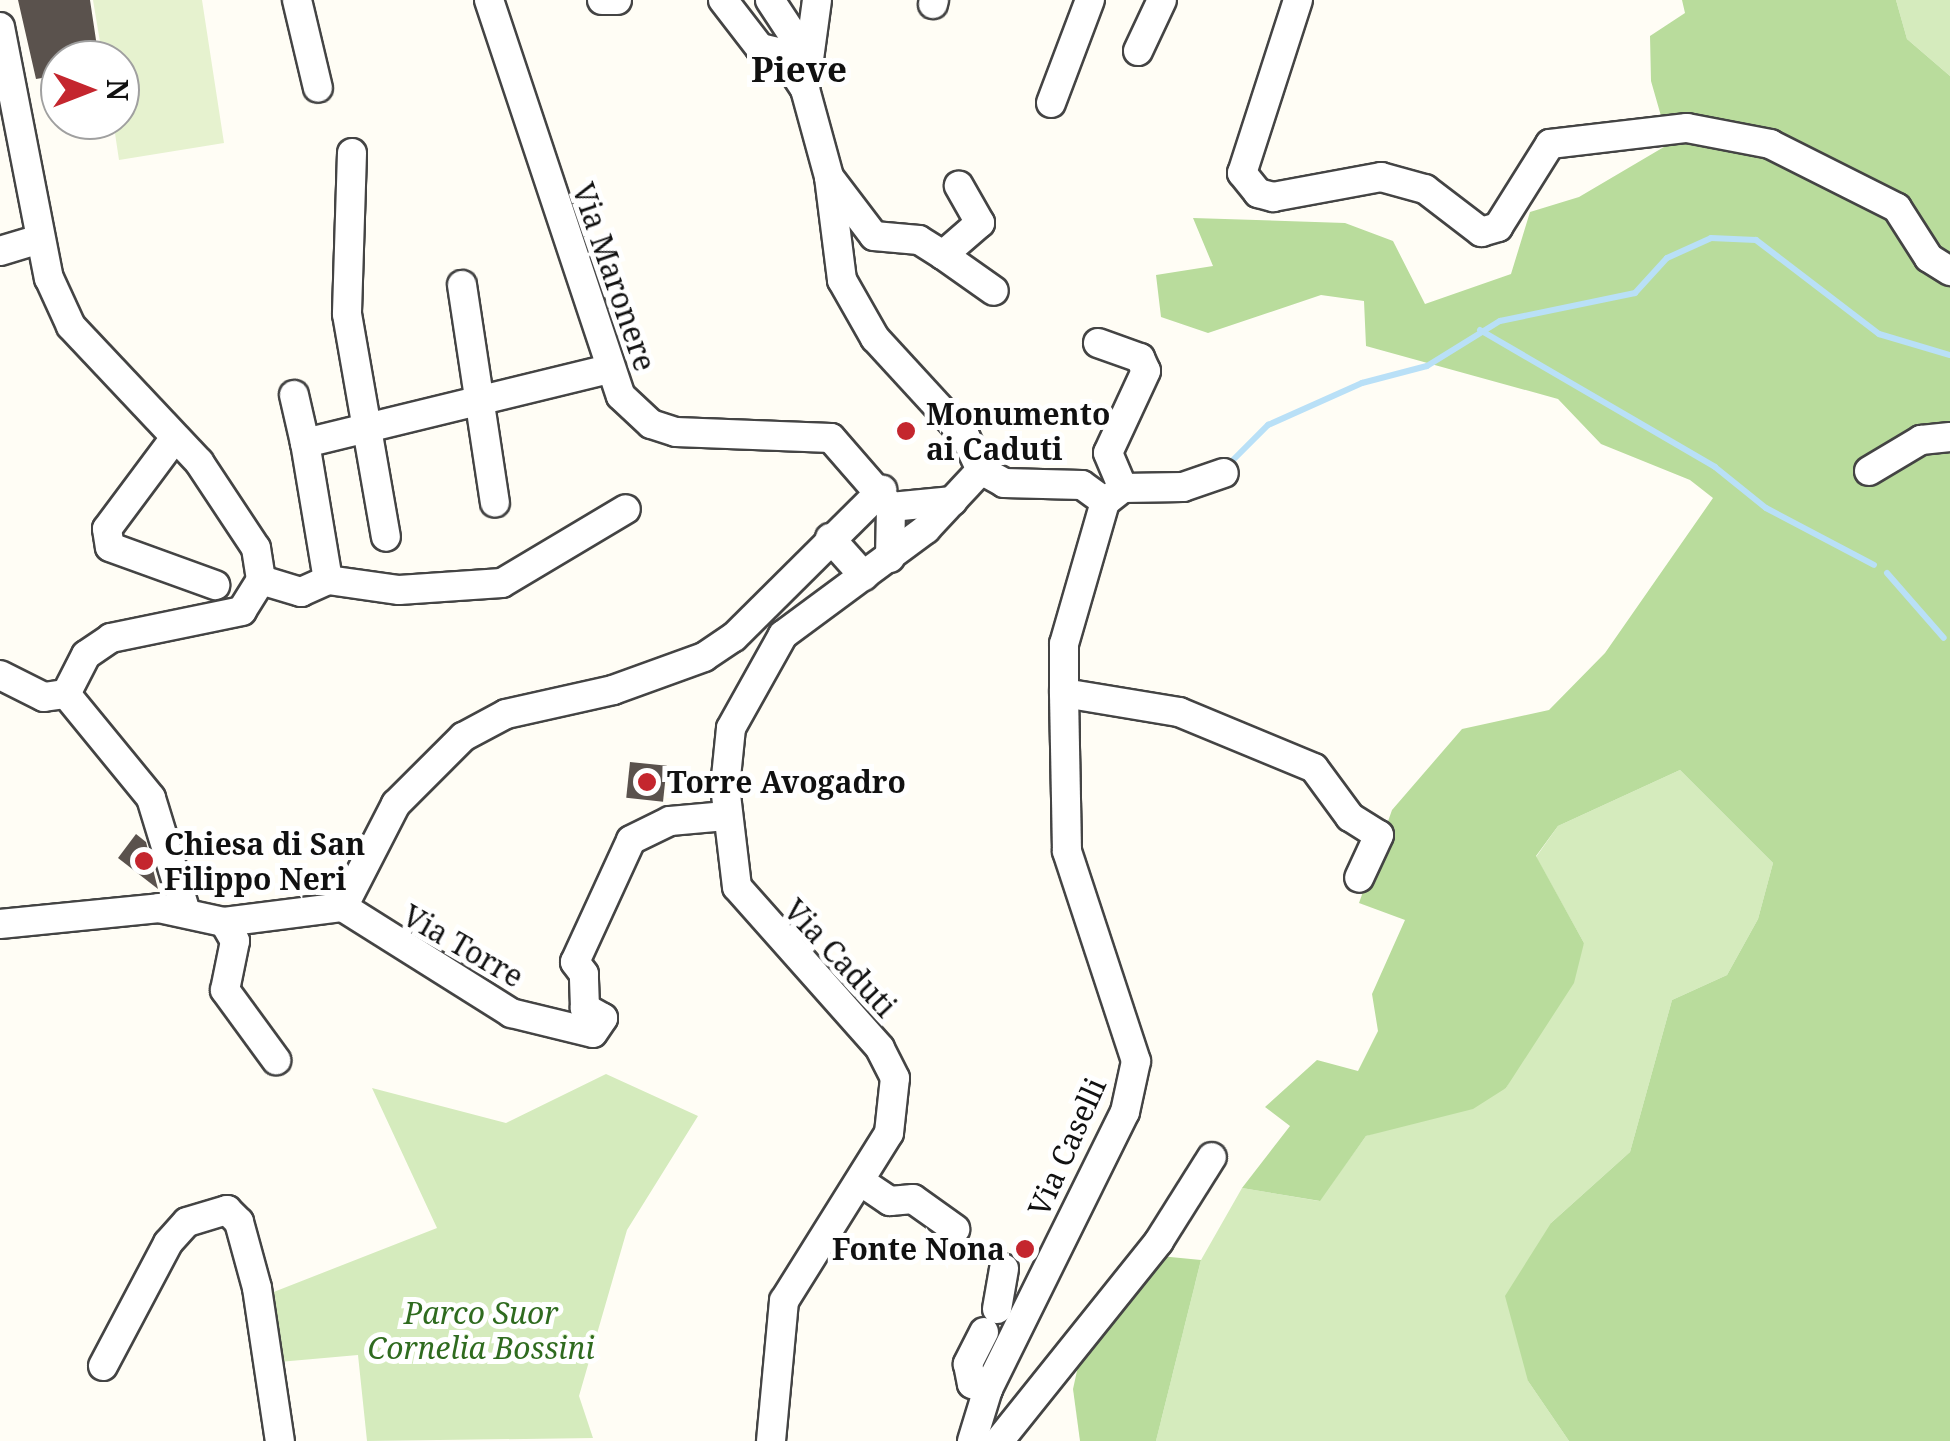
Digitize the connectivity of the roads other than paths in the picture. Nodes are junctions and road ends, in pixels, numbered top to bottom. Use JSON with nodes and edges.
{"nodes":[{"id":1,"x":297,"y":0,"type":"edge"},
{"id":2,"x":489,"y":0,"type":"edge"},
{"id":3,"x":602,"y":0,"type":"edge"},
{"id":4,"x":617,"y":0,"type":"edge"},
{"id":5,"x":723,"y":0,"type":"edge"},
{"id":6,"x":770,"y":0,"type":"edge"},
{"id":7,"x":816,"y":0,"type":"edge"},
{"id":8,"x":1090,"y":0,"type":"edge"},
{"id":9,"x":1162,"y":0,"type":"edge"},
{"id":10,"x":1298,"y":0,"type":"edge"},
{"id":11,"x":0,"y":27,"type":"edge"},
{"id":12,"x":1138,"y":50,"type":"dead end"},
{"id":13,"x":806,"y":53,"type":"junction"},
{"id":14,"x":318,"y":88,"type":"dead end"},
{"id":15,"x":805,"y":89,"type":"junction"},
{"id":16,"x":1051,"y":103,"type":"dead end"},
{"id":17,"x":352,"y":152,"type":"dead end"},
{"id":18,"x":829,"y":178,"type":"junction"},
{"id":19,"x":959,"y":186,"type":"dead end"},
{"id":20,"x":40,"y":239,"type":"junction"},
{"id":21,"x":0,"y":251,"type":"edge"},
{"id":22,"x":943,"y":255,"type":"junction"},
{"id":23,"x":1950,"y":272,"type":"edge"},
{"id":24,"x":462,"y":285,"type":"dead end"},
{"id":25,"x":994,"y":292,"type":"dead end"},
{"id":26,"x":1098,"y":343,"type":"dead end"},
{"id":27,"x":608,"y":369,"type":"junction"},
{"id":28,"x":294,"y":395,"type":"dead end"},
{"id":29,"x":485,"y":402,"type":"junction"},
{"id":30,"x":366,"y":428,"type":"junction"},
{"id":31,"x":1950,"y":437,"type":"edge"},
{"id":32,"x":174,"y":438,"type":"junction"},
{"id":33,"x":306,"y":443,"type":"junction"},
{"id":34,"x":981,"y":470,"type":"junction"},
{"id":35,"x":1869,"y":472,"type":"dead end"},
{"id":36,"x":1224,"y":473,"type":"dead end"},
{"id":37,"x":1114,"y":495,"type":"junction"},
{"id":38,"x":887,"y":498,"type":"junction"},
{"id":39,"x":953,"y":501,"type":"junction"},
{"id":40,"x":496,"y":503,"type":"dead end"},
{"id":41,"x":626,"y":509,"type":"dead end"},
{"id":42,"x":386,"y":537,"type":"dead end"},
{"id":43,"x":830,"y":538,"type":"junction"},
{"id":44,"x":890,"y":558,"type":"junction"},
{"id":45,"x":864,"y":576,"type":"junction"},
{"id":46,"x":261,"y":580,"type":"junction"},
{"id":47,"x":328,"y":580,"type":"junction"},
{"id":48,"x":215,"y":586,"type":"dead end"},
{"id":49,"x":0,"y":676,"type":"edge"},
{"id":50,"x":1064,"y":693,"type":"junction"},
{"id":51,"x":66,"y":694,"type":"junction"},
{"id":52,"x":726,"y":816,"type":"junction"},
{"id":53,"x":1359,"y":878,"type":"dead end"},
{"id":54,"x":175,"y":901,"type":"junction"},
{"id":55,"x":343,"y":907,"type":"junction"},
{"id":56,"x":234,"y":921,"type":"junction"},
{"id":57,"x":3,"y":922,"type":"edge"},
{"id":58,"x":276,"y":1060,"type":"dead end"},
{"id":59,"x":1212,"y":1156,"type":"dead end"},
{"id":60,"x":860,"y":1182,"type":"junction"},
{"id":61,"x":954,"y":1230,"type":"dead end"},
{"id":62,"x":1004,"y":1269,"type":"dead end"},
{"id":63,"x":103,"y":1366,"type":"dead end"},
{"id":64,"x":988,"y":1389,"type":"junction"},
{"id":65,"x":280,"y":1441,"type":"edge"},
{"id":66,"x":771,"y":1441,"type":"edge"},
{"id":67,"x":972,"y":1441,"type":"edge"},
{"id":68,"x":1000,"y":1441,"type":"edge"}],
"edges":[{"from":1,"to":14,"type":"street"},
{"from":2,"to":27,"type":"street","name":"Via Maronere"},
{"from":3,"to":4,"type":"street"},
{"from":5,"to":15,"type":"street"},
{"from":6,"to":13,"type":"street"},
{"from":7,"to":13,"type":"street"},
{"from":8,"to":16,"type":"street"},
{"from":9,"to":12,"type":"street"},
{"from":10,"to":23,"type":"street"},
{"from":11,"to":20,"type":"street"},
{"from":13,"to":15,"type":"street"},
{"from":15,"to":18,"type":"street"},
{"from":17,"to":30,"type":"street"},
{"from":18,"to":22,"type":"street"},
{"from":18,"to":34,"type":"street"},
{"from":19,"to":22,"type":"street"},
{"from":20,"to":21,"type":"street"},
{"from":20,"to":32,"type":"street"},
{"from":22,"to":25,"type":"street"},
{"from":24,"to":29,"type":"street"},
{"from":26,"to":37,"type":"street"},
{"from":27,"to":29,"type":"street"},
{"from":27,"to":38,"type":"street","name":"Via Maronere"},
{"from":28,"to":33,"type":"street"},
{"from":29,"to":30,"type":"street"},
{"from":29,"to":40,"type":"street"},
{"from":30,"to":33,"type":"street"},
{"from":30,"to":42,"type":"street"},
{"from":31,"to":35,"type":"street"},
{"from":32,"to":46,"type":"street"},
{"from":32,"to":48,"type":"street"},
{"from":33,"to":47,"type":"street"},
{"from":34,"to":37,"type":"street"},
{"from":34,"to":39,"type":"street","name":"Via Caduti"},
{"from":36,"to":37,"type":"street"},
{"from":37,"to":50,"type":"street","name":"Via Caselli"},
{"from":38,"to":39,"type":"street"},
{"from":38,"to":43,"type":"street"},
{"from":38,"to":44,"type":"street"},
{"from":39,"to":44,"type":"street","name":"Via Caduti"},
{"from":41,"to":47,"type":"street"},
{"from":43,"to":45,"type":"street"},
{"from":43,"to":55,"type":"street"},
{"from":44,"to":45,"type":"street","name":"Via Caduti"},
{"from":45,"to":52,"type":"street","name":"Via Caduti"},
{"from":46,"to":47,"type":"street"},
{"from":46,"to":51,"type":"street"},
{"from":49,"to":51,"type":"street"},
{"from":50,"to":53,"type":"street"},
{"from":50,"to":64,"type":"street","name":"Via Caselli"},
{"from":51,"to":54,"type":"street"},
{"from":52,"to":55,"type":"street","name":"Via Torre"},
{"from":52,"to":60,"type":"street","name":"Via Caduti"},
{"from":54,"to":56,"type":"street"},
{"from":54,"to":57,"type":"street"},
{"from":55,"to":56,"type":"street"},
{"from":56,"to":58,"type":"street"},
{"from":59,"to":68,"type":"street"},
{"from":60,"to":61,"type":"street"},
{"from":60,"to":66,"type":"street","name":"Via Caduti"},
{"from":62,"to":64,"type":"street"},
{"from":63,"to":65,"type":"street"},
{"from":64,"to":67,"type":"street","name":"Via Caselli"}]}
